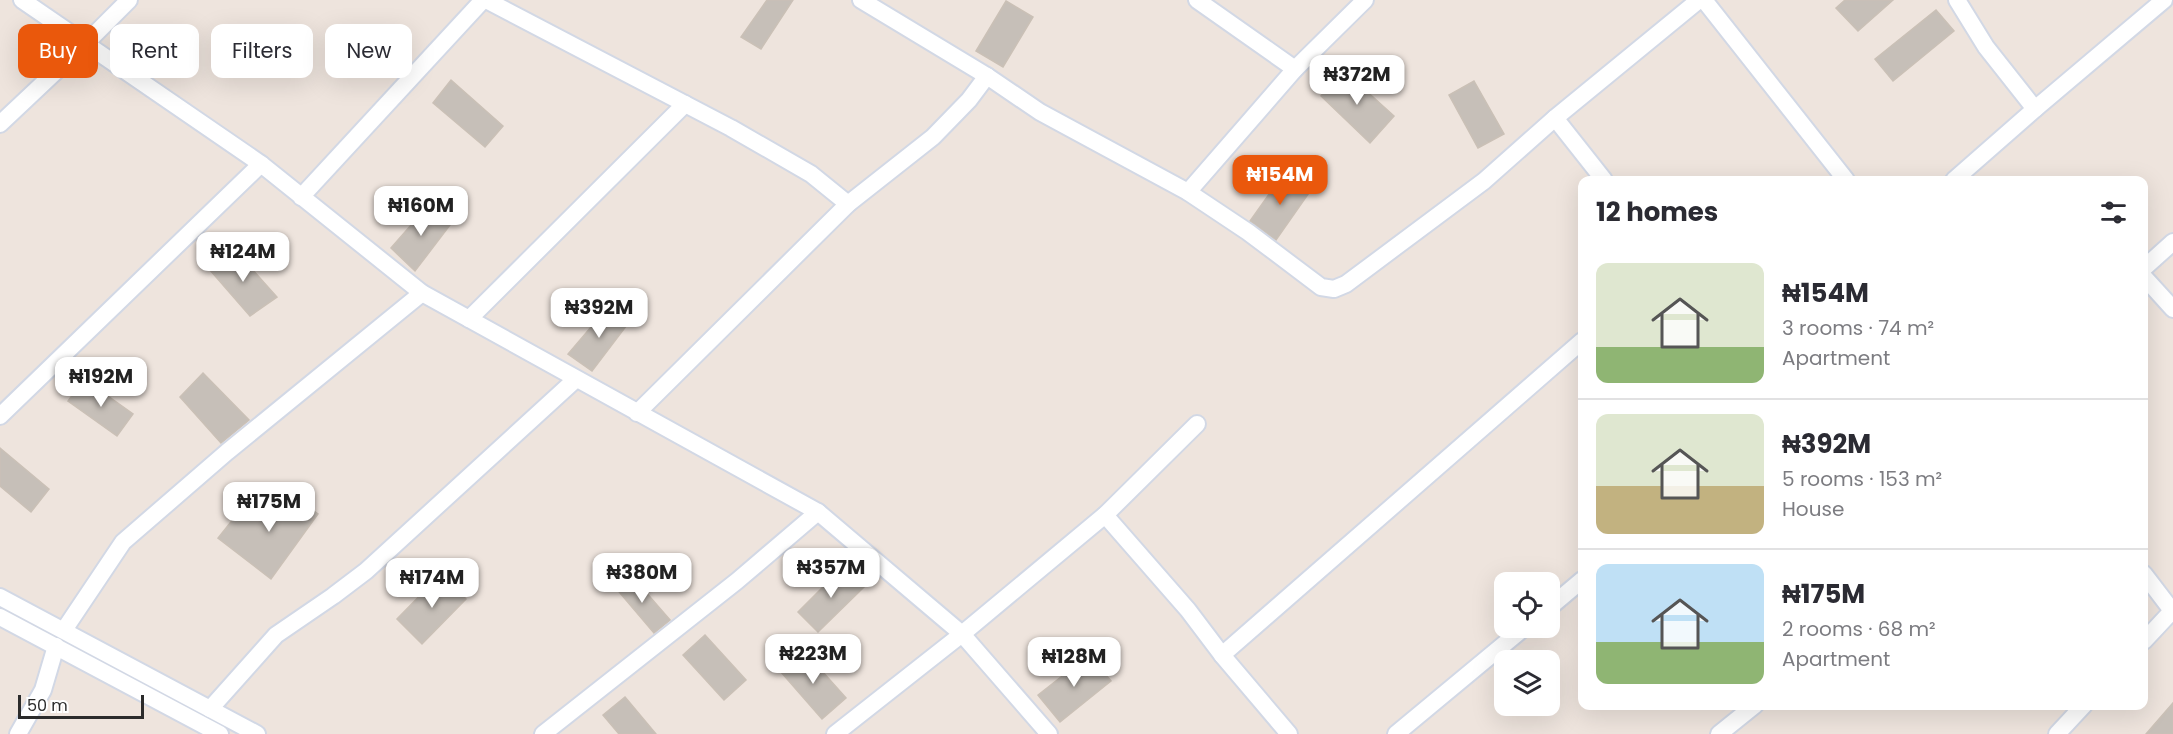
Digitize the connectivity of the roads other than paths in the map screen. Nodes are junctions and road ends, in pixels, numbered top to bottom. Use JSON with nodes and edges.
{"nodes":[{"id":1,"x":22,"y":0,"type":"edge"},
{"id":2,"x":129,"y":0,"type":"edge"},
{"id":3,"x":484,"y":0,"type":"edge"},
{"id":4,"x":861,"y":0,"type":"edge"},
{"id":5,"x":1197,"y":0,"type":"edge"},
{"id":6,"x":1365,"y":0,"type":"edge"},
{"id":7,"x":1702,"y":0,"type":"edge"},
{"id":8,"x":1957,"y":0,"type":"edge"},
{"id":9,"x":2164,"y":0,"type":"edge"},
{"id":10,"x":58,"y":24,"type":"edge"},
{"id":11,"x":98,"y":31,"type":"edge"},
{"id":12,"x":98,"y":51,"type":"edge"},
{"id":13,"x":1296,"y":69,"type":"junction"},
{"id":14,"x":987,"y":76,"type":"junction"},
{"id":15,"x":49,"y":78,"type":"edge"},
{"id":16,"x":685,"y":104,"type":"junction"},
{"id":17,"x":2035,"y":109,"type":"junction"},
{"id":18,"x":1555,"y":118,"type":"junction"},
{"id":19,"x":0,"y":124,"type":"edge"},
{"id":20,"x":261,"y":164,"type":"junction"},
{"id":21,"x":1601,"y":176,"type":"edge"},
{"id":22,"x":1843,"y":176,"type":"edge"},
{"id":23,"x":1959,"y":176,"type":"edge"},
{"id":24,"x":1188,"y":192,"type":"junction"},
{"id":25,"x":301,"y":197,"type":"junction"},
{"id":26,"x":848,"y":204,"type":"junction"},
{"id":27,"x":2173,"y":242,"type":"edge"},
{"id":28,"x":2148,"y":264,"type":"edge"},
{"id":29,"x":2148,"y":281,"type":"edge"},
{"id":30,"x":422,"y":293,"type":"junction"},
{"id":31,"x":2173,"y":309,"type":"edge"},
{"id":32,"x":469,"y":319,"type":"junction"},
{"id":33,"x":1578,"y":344,"type":"edge"},
{"id":34,"x":576,"y":379,"type":"junction"},
{"id":35,"x":637,"y":413,"type":"junction"},
{"id":36,"x":0,"y":416,"type":"edge"},
{"id":37,"x":1197,"y":424,"type":"dead end"},
{"id":38,"x":818,"y":513,"type":"junction"},
{"id":39,"x":1105,"y":514,"type":"junction"},
{"id":40,"x":2148,"y":579,"type":"edge"},
{"id":41,"x":1578,"y":583,"type":"edge"},
{"id":42,"x":0,"y":597,"type":"edge"},
{"id":43,"x":1560,"y":599,"type":"edge"},
{"id":44,"x":2172,"y":612,"type":"edge"},
{"id":45,"x":0,"y":617,"type":"edge"},
{"id":46,"x":64,"y":630,"type":"junction"},
{"id":47,"x":962,"y":634,"type":"junction"},
{"id":48,"x":2148,"y":637,"type":"edge"},
{"id":49,"x":1513,"y":638,"type":"edge"},
{"id":50,"x":56,"y":646,"type":"junction"},
{"id":51,"x":1222,"y":655,"type":"junction"},
{"id":52,"x":210,"y":709,"type":"junction"},
{"id":53,"x":1749,"y":710,"type":"edge"},
{"id":54,"x":2079,"y":710,"type":"edge"},
{"id":55,"x":18,"y":734,"type":"edge"},
{"id":56,"x":220,"y":734,"type":"edge"},
{"id":57,"x":257,"y":734,"type":"edge"},
{"id":58,"x":543,"y":734,"type":"edge"},
{"id":59,"x":835,"y":734,"type":"edge"},
{"id":60,"x":1049,"y":734,"type":"edge"},
{"id":61,"x":1289,"y":734,"type":"edge"},
{"id":62,"x":1396,"y":734,"type":"edge"},
{"id":63,"x":1719,"y":734,"type":"edge"},
{"id":64,"x":2057,"y":734,"type":"edge"}],
"edges":[{"from":1,"to":10,"type":"street"},
{"from":2,"to":11,"type":"street"},
{"from":3,"to":16,"type":"street"},
{"from":3,"to":25,"type":"street"},
{"from":4,"to":14,"type":"street"},
{"from":5,"to":13,"type":"street"},
{"from":6,"to":13,"type":"street"},
{"from":7,"to":18,"type":"street"},
{"from":7,"to":22,"type":"street"},
{"from":8,"to":17,"type":"street"},
{"from":9,"to":17,"type":"street"},
{"from":12,"to":20,"type":"street"},
{"from":13,"to":24,"type":"street"},
{"from":14,"to":24,"type":"street"},
{"from":14,"to":26,"type":"street"},
{"from":15,"to":19,"type":"street"},
{"from":16,"to":26,"type":"street"},
{"from":16,"to":32,"type":"street"},
{"from":17,"to":23,"type":"street"},
{"from":18,"to":21,"type":"street"},
{"from":18,"to":24,"type":"street"},
{"from":20,"to":25,"type":"street"},
{"from":20,"to":36,"type":"street"},
{"from":25,"to":30,"type":"street"},
{"from":26,"to":35,"type":"street"},
{"from":27,"to":28,"type":"street"},
{"from":29,"to":31,"type":"street"},
{"from":30,"to":32,"type":"street"},
{"from":30,"to":46,"type":"street"},
{"from":32,"to":34,"type":"street"},
{"from":33,"to":51,"type":"street"},
{"from":34,"to":35,"type":"street"},
{"from":34,"to":52,"type":"street"},
{"from":35,"to":38,"type":"street"},
{"from":37,"to":39,"type":"street"},
{"from":38,"to":47,"type":"street"},
{"from":38,"to":58,"type":"street"},
{"from":39,"to":47,"type":"street"},
{"from":39,"to":51,"type":"street"},
{"from":40,"to":44,"type":"street"},
{"from":41,"to":43,"type":"street"},
{"from":42,"to":46,"type":"street"},
{"from":44,"to":48,"type":"street"},
{"from":45,"to":50,"type":"street"},
{"from":46,"to":52,"type":"street"},
{"from":47,"to":59,"type":"street"},
{"from":47,"to":60,"type":"street"},
{"from":49,"to":62,"type":"street"},
{"from":50,"to":55,"type":"street"},
{"from":50,"to":56,"type":"street"},
{"from":51,"to":61,"type":"street"},
{"from":52,"to":57,"type":"street"},
{"from":53,"to":63,"type":"street"},
{"from":54,"to":64,"type":"street"}]}
